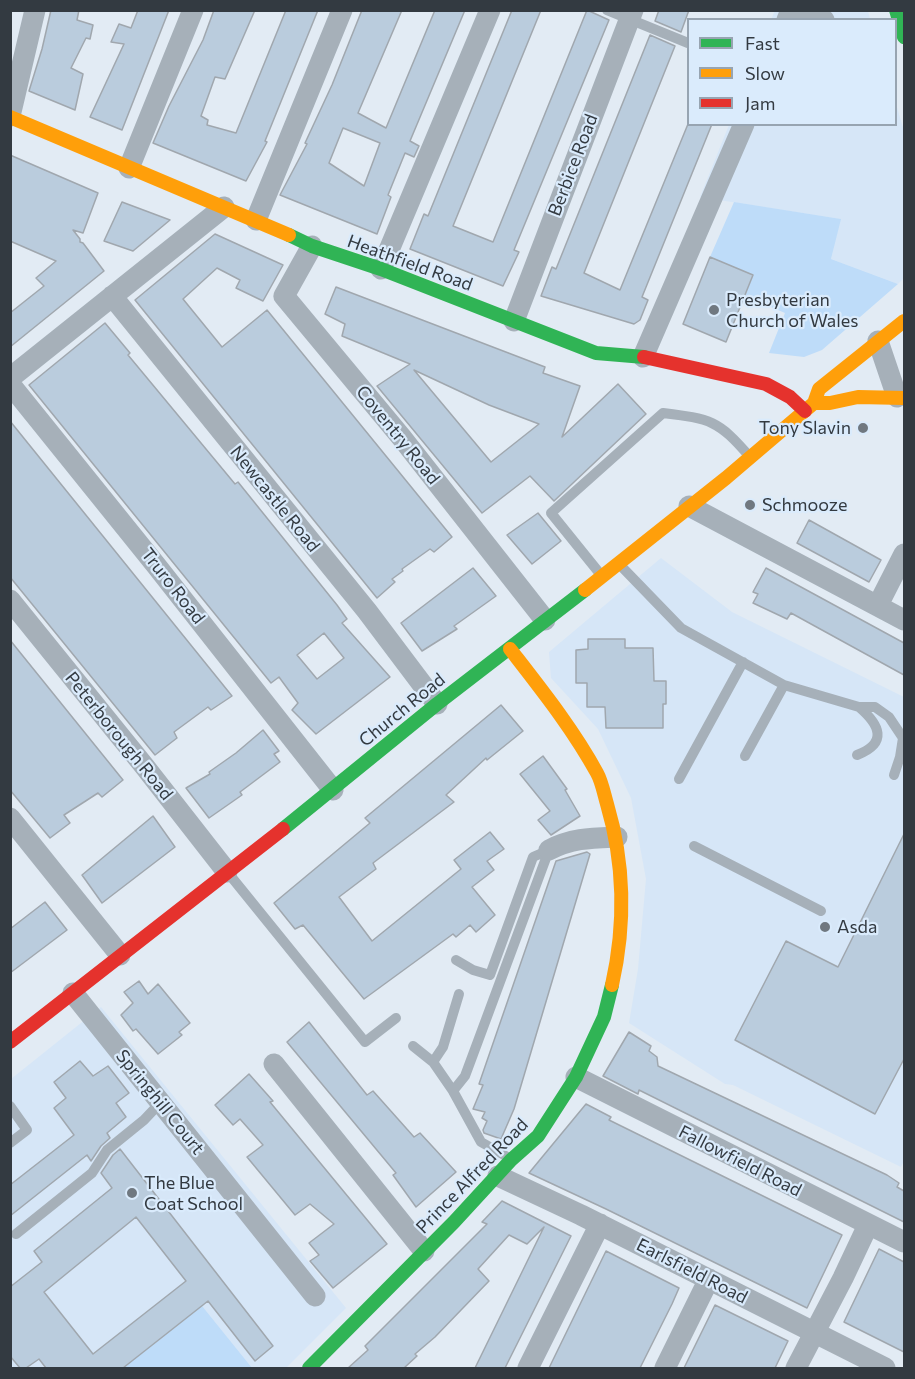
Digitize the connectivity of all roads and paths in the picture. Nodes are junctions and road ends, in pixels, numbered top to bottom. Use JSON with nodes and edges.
{"nodes":[{"id":1,"x":35,"y":10,"type":"edge"},
{"id":2,"x":193,"y":10,"type":"edge"},
{"id":3,"x":342,"y":10,"type":"edge"},
{"id":4,"x":490,"y":10,"type":"edge"},
{"id":5,"x":607,"y":10,"type":"edge"},
{"id":6,"x":802,"y":10,"type":"edge"},
{"id":7,"x":896,"y":10,"type":"edge"},
{"id":8,"x":631,"y":15,"type":"edge"},
{"id":9,"x":820,"y":18,"type":"edge"},
{"id":10,"x":904,"y":37,"type":"edge"},
{"id":11,"x":687,"y":43,"type":"edge"},
{"id":12,"x":10,"y":116,"type":"edge"},
{"id":13,"x":743,"y":126,"type":"edge"},
{"id":14,"x":129,"y":168,"type":"junction"},
{"id":15,"x":225,"y":207,"type":"junction"},
{"id":16,"x":256,"y":220,"type":"junction"},
{"id":17,"x":312,"y":246,"type":"junction"},
{"id":18,"x":381,"y":269,"type":"junction"},
{"id":19,"x":112,"y":296,"type":"junction"},
{"id":20,"x":514,"y":321,"type":"junction"},
{"id":21,"x":904,"y":321,"type":"edge"},
{"id":22,"x":878,"y":341,"type":"junction"},
{"id":23,"x":643,"y":357,"type":"junction"},
{"id":24,"x":10,"y":378,"type":"edge"},
{"id":25,"x":10,"y":384,"type":"edge"},
{"id":26,"x":901,"y":398,"type":"edge"},
{"id":27,"x":809,"y":407,"type":"junction"},
{"id":28,"x":750,"y":457,"type":"junction"},
{"id":29,"x":689,"y":506,"type":"junction"},
{"id":30,"x":904,"y":554,"type":"edge"},
{"id":31,"x":618,"y":562,"type":"junction"},
{"id":32,"x":601,"y":576,"type":"junction"},
{"id":33,"x":10,"y":600,"type":"edge"},
{"id":34,"x":878,"y":605,"type":"junction"},
{"id":35,"x":545,"y":620,"type":"junction"},
{"id":36,"x":904,"y":620,"type":"edge"},
{"id":37,"x":510,"y":649,"type":"junction"},
{"id":38,"x":743,"y":662,"type":"junction"},
{"id":39,"x":784,"y":685,"type":"junction"},
{"id":40,"x":437,"y":704,"type":"junction"},
{"id":41,"x":859,"y":707,"type":"junction"},
{"id":42,"x":857,"y":755,"type":"dead end"},
{"id":43,"x":745,"y":756,"type":"dead end"},
{"id":44,"x":894,"y":775,"type":"dead end"},
{"id":45,"x":679,"y":779,"type":"dead end"},
{"id":46,"x":333,"y":790,"type":"junction"},
{"id":47,"x":10,"y":818,"type":"edge"},
{"id":48,"x":617,"y":837,"type":"junction"},
{"id":49,"x":694,"y":846,"type":"dead end"},
{"id":50,"x":549,"y":850,"type":"junction"},
{"id":51,"x":226,"y":872,"type":"junction"},
{"id":52,"x":821,"y":911,"type":"dead end"},
{"id":53,"x":120,"y":955,"type":"junction"},
{"id":54,"x":456,"y":960,"type":"dead end"},
{"id":55,"x":73,"y":993,"type":"junction"},
{"id":56,"x":459,"y":994,"type":"dead end"},
{"id":57,"x":396,"y":1018,"type":"dead end"},
{"id":58,"x":12,"y":1037,"type":"edge"},
{"id":59,"x":413,"y":1046,"type":"dead end"},
{"id":60,"x":433,"y":1062,"type":"junction"},
{"id":61,"x":274,"y":1064,"type":"dead end"},
{"id":62,"x":576,"y":1077,"type":"junction"},
{"id":63,"x":453,"y":1090,"type":"junction"},
{"id":64,"x":161,"y":1102,"type":"junction"},
{"id":65,"x":10,"y":1106,"type":"edge"},
{"id":66,"x":10,"y":1143,"type":"edge"},
{"id":67,"x":505,"y":1168,"type":"junction"},
{"id":68,"x":600,"y":1224,"type":"junction"},
{"id":69,"x":868,"y":1225,"type":"junction"},
{"id":70,"x":16,"y":1234,"type":"dead end"},
{"id":71,"x":904,"y":1242,"type":"edge"},
{"id":72,"x":424,"y":1251,"type":"junction"},
{"id":73,"x":709,"y":1279,"type":"junction"},
{"id":74,"x":315,"y":1296,"type":"dead end"},
{"id":75,"x":814,"y":1333,"type":"junction"},
{"id":76,"x":317,"y":1365,"type":"edge"},
{"id":77,"x":528,"y":1368,"type":"edge"},
{"id":78,"x":665,"y":1368,"type":"edge"},
{"id":79,"x":796,"y":1368,"type":"edge"},
{"id":80,"x":885,"y":1368,"type":"edge"}],
"edges":[{"from":1,"to":12,"type":"street"},
{"from":2,"to":14,"type":"street"},
{"from":3,"to":16,"type":"street"},
{"from":4,"to":18,"type":"street"},
{"from":5,"to":8,"type":"lane"},
{"from":6,"to":9,"type":"street"},
{"from":7,"to":10,"type":"main road"},
{"from":8,"to":11,"type":"lane"},
{"from":8,"to":20,"type":"street","name":"Berbice Road"},
{"from":12,"to":14,"type":"main road","name":"Heathfield Road"},
{"from":13,"to":23,"type":"street"},
{"from":14,"to":15,"type":"main road","name":"Heathfield Road"},
{"from":15,"to":16,"type":"main road","name":"Heathfield Road"},
{"from":15,"to":19,"type":"street"},
{"from":16,"to":17,"type":"main road","name":"Heathfield Road"},
{"from":17,"to":18,"type":"main road","name":"Heathfield Road"},
{"from":17,"to":35,"type":"street","name":"Coventry Road"},
{"from":18,"to":20,"type":"main road","name":"Heathfield Road"},
{"from":19,"to":24,"type":"street"},
{"from":19,"to":40,"type":"street","name":"Newcastle Road"},
{"from":20,"to":23,"type":"main road","name":"Heathfield Road"},
{"from":21,"to":22,"type":"main road","name":"Church Road"},
{"from":22,"to":26,"type":"street"},
{"from":22,"to":27,"type":"main road","name":"Church Road"},
{"from":23,"to":27,"type":"main road","name":"Heathfield Road"},
{"from":25,"to":46,"type":"street","name":"Truro Road"},
{"from":26,"to":27,"type":"main road"},
{"from":27,"to":28,"type":"main road","name":"Church Road"},
{"from":28,"to":29,"type":"main road","name":"Church Road"},
{"from":28,"to":32,"type":"lane"},
{"from":29,"to":31,"type":"main road","name":"Church Road"},
{"from":29,"to":34,"type":"street"},
{"from":30,"to":34,"type":"street"},
{"from":31,"to":32,"type":"main road","name":"Church Road"},
{"from":31,"to":38,"type":"lane"},
{"from":32,"to":35,"type":"main road","name":"Church Road"},
{"from":33,"to":51,"type":"street","name":"Peterborough Road"},
{"from":34,"to":36,"type":"street"},
{"from":35,"to":37,"type":"main road","name":"Church Road"},
{"from":37,"to":40,"type":"main road","name":"Church Road"},
{"from":37,"to":48,"type":"main road","name":"Prince Alfred Road"},
{"from":38,"to":39,"type":"lane"},
{"from":38,"to":45,"type":"lane"},
{"from":39,"to":41,"type":"lane"},
{"from":39,"to":43,"type":"lane"},
{"from":40,"to":46,"type":"main road","name":"Church Road"},
{"from":41,"to":42,"type":"lane"},
{"from":41,"to":44,"type":"lane"},
{"from":46,"to":51,"type":"main road","name":"Church Road"},
{"from":47,"to":53,"type":"street"},
{"from":48,"to":50,"type":"street"},
{"from":48,"to":62,"type":"main road","name":"Prince Alfred Road"},
{"from":49,"to":52,"type":"lane"},
{"from":50,"to":54,"type":"lane"},
{"from":50,"to":63,"type":"lane"},
{"from":51,"to":53,"type":"main road","name":"Church Road"},
{"from":51,"to":57,"type":"lane"},
{"from":53,"to":55,"type":"main road","name":"Church Road"},
{"from":55,"to":58,"type":"main road","name":"Church Road"},
{"from":55,"to":64,"type":"street","name":"Springhill Court"},
{"from":56,"to":60,"type":"lane"},
{"from":59,"to":60,"type":"lane"},
{"from":60,"to":63,"type":"lane"},
{"from":61,"to":72,"type":"street"},
{"from":62,"to":67,"type":"main road","name":"Prince Alfred Road"},
{"from":62,"to":69,"type":"street","name":"Fallowfield Road"},
{"from":63,"to":67,"type":"lane"},
{"from":64,"to":70,"type":"lane"},
{"from":64,"to":74,"type":"street","name":"Springhill Court"},
{"from":65,"to":66,"type":"lane"},
{"from":67,"to":68,"type":"street","name":"Earlsfield Road"},
{"from":67,"to":72,"type":"main road","name":"Prince Alfred Road"},
{"from":68,"to":73,"type":"street","name":"Earlsfield Road"},
{"from":68,"to":77,"type":"street"},
{"from":69,"to":71,"type":"street","name":"Fallowfield Road"},
{"from":69,"to":75,"type":"street"},
{"from":72,"to":76,"type":"main road","name":"Prince Alfred Road"},
{"from":73,"to":75,"type":"street","name":"Earlsfield Road"},
{"from":73,"to":78,"type":"street"},
{"from":75,"to":79,"type":"street"},
{"from":75,"to":80,"type":"street","name":"Earlsfield Road"}]}
